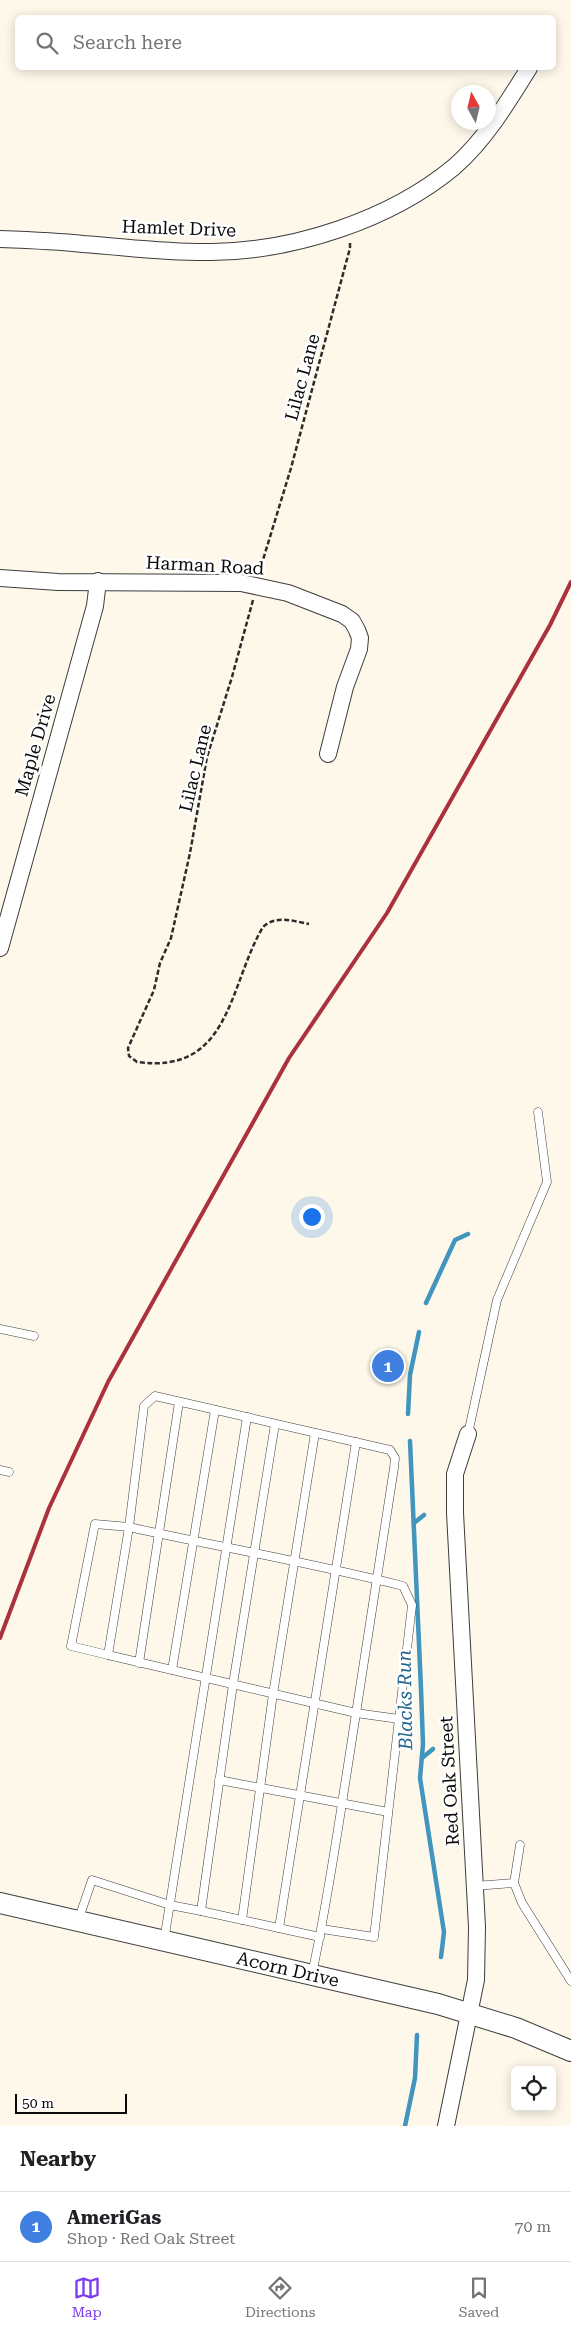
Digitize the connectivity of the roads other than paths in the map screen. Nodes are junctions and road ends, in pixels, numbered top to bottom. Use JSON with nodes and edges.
{"nodes":[{"id":1,"x":528,"y":70,"type":"edge"},
{"id":2,"x":0,"y":239,"type":"edge"},
{"id":3,"x":0,"y":578,"type":"edge"},
{"id":4,"x":98,"y":582,"type":"junction"},
{"id":5,"x":328,"y":754,"type":"dead end"},
{"id":6,"x":0,"y":948,"type":"edge"},
{"id":7,"x":538,"y":1112,"type":"dead end"},
{"id":8,"x":0,"y":1329,"type":"edge"},
{"id":9,"x":34,"y":1336,"type":"dead end"},
{"id":10,"x":179,"y":1402,"type":"junction"},
{"id":11,"x":215,"y":1410,"type":"junction"},
{"id":12,"x":247,"y":1417,"type":"junction"},
{"id":13,"x":275,"y":1424,"type":"junction"},
{"id":14,"x":315,"y":1433,"type":"junction"},
{"id":15,"x":468,"y":1434,"type":"joint"},
{"id":16,"x":356,"y":1442,"type":"junction"},
{"id":17,"x":0,"y":1470,"type":"edge"},
{"id":18,"x":10,"y":1472,"type":"dead end"},
{"id":19,"x":129,"y":1527,"type":"junction"},
{"id":20,"x":159,"y":1534,"type":"junction"},
{"id":21,"x":194,"y":1541,"type":"junction"},
{"id":22,"x":227,"y":1548,"type":"junction"},
{"id":23,"x":254,"y":1553,"type":"junction"},
{"id":24,"x":294,"y":1562,"type":"junction"},
{"id":25,"x":336,"y":1570,"type":"junction"},
{"id":26,"x":376,"y":1579,"type":"junction"},
{"id":27,"x":108,"y":1655,"type":"junction"},
{"id":28,"x":139,"y":1663,"type":"junction"},
{"id":29,"x":172,"y":1670,"type":"junction"},
{"id":30,"x":206,"y":1678,"type":"junction"},
{"id":31,"x":233,"y":1684,"type":"junction"},
{"id":32,"x":273,"y":1694,"type":"junction"},
{"id":33,"x":315,"y":1704,"type":"junction"},
{"id":34,"x":356,"y":1713,"type":"junction"},
{"id":35,"x":399,"y":1720,"type":"junction"},
{"id":36,"x":219,"y":1780,"type":"junction"},
{"id":37,"x":260,"y":1788,"type":"junction"},
{"id":38,"x":300,"y":1796,"type":"junction"},
{"id":39,"x":342,"y":1804,"type":"junction"},
{"id":40,"x":388,"y":1812,"type":"junction"},
{"id":41,"x":520,"y":1845,"type":"dead end"},
{"id":42,"x":514,"y":1883,"type":"junction"},
{"id":43,"x":475,"y":1886,"type":"junction"},
{"id":44,"x":0,"y":1903,"type":"edge"},
{"id":45,"x":170,"y":1905,"type":"junction"},
{"id":46,"x":201,"y":1912,"type":"junction"},
{"id":47,"x":242,"y":1920,"type":"junction"},
{"id":48,"x":78,"y":1921,"type":"junction"},
{"id":49,"x":279,"y":1928,"type":"junction"},
{"id":50,"x":321,"y":1933,"type":"junction"},
{"id":51,"x":164,"y":1941,"type":"junction"},
{"id":52,"x":312,"y":1974,"type":"junction"},
{"id":53,"x":571,"y":1981,"type":"edge"},
{"id":54,"x":470,"y":2013,"type":"junction"},
{"id":55,"x":571,"y":2051,"type":"edge"},
{"id":56,"x":446,"y":2126,"type":"edge"}],
"edges":[{"from":1,"to":2,"type":"street","name":"Hamlet Drive"},
{"from":3,"to":4,"type":"street","name":"Harman Road"},
{"from":4,"to":5,"type":"street","name":"Harman Road"},
{"from":4,"to":6,"type":"street","name":"Maple Drive"},
{"from":7,"to":15,"type":"lane"},
{"from":8,"to":9,"type":"lane"},
{"from":10,"to":11,"type":"lane"},
{"from":10,"to":19,"type":"lane"},
{"from":10,"to":20,"type":"lane"},
{"from":11,"to":12,"type":"lane"},
{"from":11,"to":21,"type":"lane"},
{"from":12,"to":13,"type":"lane"},
{"from":12,"to":22,"type":"lane"},
{"from":13,"to":14,"type":"lane"},
{"from":13,"to":23,"type":"lane"},
{"from":14,"to":16,"type":"lane"},
{"from":14,"to":24,"type":"lane"},
{"from":15,"to":43,"type":"street","name":"Red Oak Street"},
{"from":16,"to":25,"type":"lane"},
{"from":16,"to":26,"type":"lane"},
{"from":17,"to":18,"type":"lane"},
{"from":19,"to":20,"type":"lane"},
{"from":19,"to":27,"type":"lane"},
{"from":19,"to":27,"type":"lane"},
{"from":20,"to":21,"type":"lane"},
{"from":20,"to":28,"type":"lane"},
{"from":21,"to":22,"type":"lane"},
{"from":21,"to":29,"type":"lane"},
{"from":22,"to":23,"type":"lane"},
{"from":22,"to":30,"type":"lane"},
{"from":23,"to":24,"type":"lane"},
{"from":23,"to":31,"type":"lane"},
{"from":24,"to":25,"type":"lane"},
{"from":24,"to":32,"type":"lane"},
{"from":25,"to":26,"type":"lane"},
{"from":25,"to":33,"type":"lane"},
{"from":26,"to":34,"type":"lane"},
{"from":26,"to":35,"type":"lane"},
{"from":27,"to":28,"type":"lane"},
{"from":28,"to":29,"type":"lane"},
{"from":29,"to":30,"type":"lane"},
{"from":30,"to":31,"type":"lane"},
{"from":30,"to":45,"type":"lane"},
{"from":31,"to":32,"type":"lane"},
{"from":31,"to":36,"type":"lane"},
{"from":32,"to":33,"type":"lane"},
{"from":32,"to":37,"type":"lane"},
{"from":33,"to":34,"type":"lane"},
{"from":33,"to":38,"type":"lane"},
{"from":34,"to":35,"type":"lane"},
{"from":34,"to":39,"type":"lane"},
{"from":35,"to":40,"type":"lane"},
{"from":36,"to":37,"type":"lane"},
{"from":36,"to":46,"type":"lane"},
{"from":37,"to":38,"type":"lane"},
{"from":37,"to":47,"type":"lane"},
{"from":38,"to":39,"type":"lane"},
{"from":38,"to":49,"type":"lane"},
{"from":39,"to":40,"type":"lane"},
{"from":39,"to":50,"type":"lane"},
{"from":40,"to":50,"type":"lane"},
{"from":41,"to":42,"type":"lane"},
{"from":42,"to":43,"type":"lane"},
{"from":42,"to":53,"type":"lane"},
{"from":43,"to":54,"type":"street","name":"Red Oak Street"},
{"from":44,"to":48,"type":"street","name":"Acorn Drive"},
{"from":45,"to":46,"type":"lane"},
{"from":45,"to":48,"type":"lane"},
{"from":45,"to":51,"type":"lane"},
{"from":46,"to":47,"type":"lane"},
{"from":47,"to":49,"type":"lane"},
{"from":48,"to":51,"type":"street","name":"Acorn Drive"},
{"from":49,"to":50,"type":"lane"},
{"from":50,"to":52,"type":"lane"},
{"from":51,"to":52,"type":"street","name":"Acorn Drive"},
{"from":52,"to":54,"type":"street","name":"Acorn Drive"},
{"from":54,"to":55,"type":"street","name":"Acorn Drive"},
{"from":54,"to":56,"type":"street","name":"Red Oak Street"}]}
